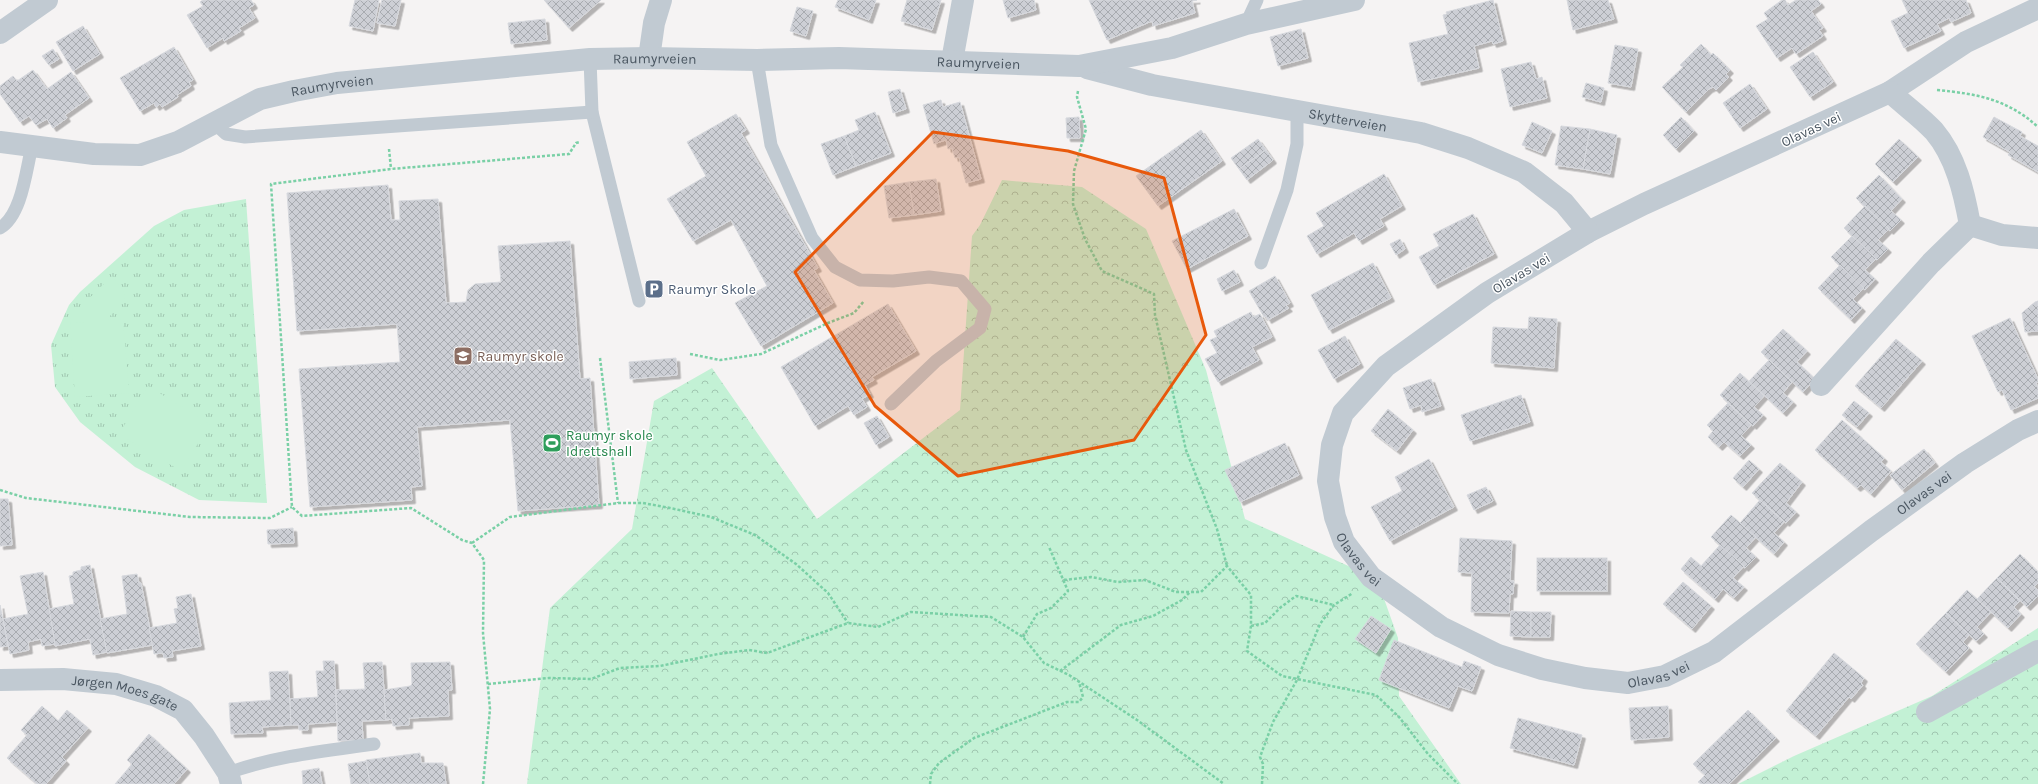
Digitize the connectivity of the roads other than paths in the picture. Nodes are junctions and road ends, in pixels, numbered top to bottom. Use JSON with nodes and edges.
{"nodes":[{"id":1,"x":47,"y":0,"type":"edge"},
{"id":2,"x":661,"y":0,"type":"edge"},
{"id":3,"x":963,"y":0,"type":"edge"},
{"id":4,"x":1258,"y":0,"type":"edge"},
{"id":5,"x":1354,"y":0,"type":"edge"},
{"id":6,"x":1319,"y":4,"type":"edge"},
{"id":7,"x":2038,"y":8,"type":"edge"},
{"id":8,"x":1246,"y":24,"type":"junction"},
{"id":9,"x":0,"y":33,"type":"edge"},
{"id":10,"x":649,"y":58,"type":"junction"},
{"id":11,"x":590,"y":59,"type":"junction"},
{"id":12,"x":757,"y":60,"type":"junction"},
{"id":13,"x":952,"y":61,"type":"junction"},
{"id":14,"x":1079,"y":66,"type":"junction"},
{"id":15,"x":1894,"y":96,"type":"junction"},
{"id":16,"x":1297,"y":110,"type":"junction"},
{"id":17,"x":592,"y":112,"type":"junction"},
{"id":18,"x":214,"y":123,"type":"junction"},
{"id":19,"x":0,"y":142,"type":"edge"},
{"id":20,"x":32,"y":146,"type":"junction"},
{"id":21,"x":1970,"y":225,"type":"junction"},
{"id":22,"x":0,"y":228,"type":"edge"},
{"id":23,"x":1588,"y":232,"type":"junction"},
{"id":24,"x":2038,"y":238,"type":"edge"},
{"id":25,"x":1261,"y":263,"type":"dead end"},
{"id":26,"x":639,"y":302,"type":"dead end"},
{"id":27,"x":1821,"y":385,"type":"dead end"},
{"id":28,"x":891,"y":404,"type":"dead end"},
{"id":29,"x":2038,"y":421,"type":"edge"},
{"id":30,"x":2038,"y":651,"type":"edge"},
{"id":31,"x":0,"y":680,"type":"edge"},
{"id":32,"x":1927,"y":712,"type":"dead end"},
{"id":33,"x":374,"y":744,"type":"dead end"},
{"id":34,"x":230,"y":778,"type":"edge"}],
"edges":[{"from":1,"to":9,"type":"street"},
{"from":2,"to":10,"type":"street"},
{"from":3,"to":13,"type":"street"},
{"from":4,"to":8,"type":"lane"},
{"from":5,"to":6,"type":"street","name":"Raumyrveien"},
{"from":6,"to":8,"type":"street","name":"Raumyrveien"},
{"from":7,"to":15,"type":"street","name":"Olavas vei"},
{"from":8,"to":14,"type":"street","name":"Raumyrveien"},
{"from":10,"to":11,"type":"street","name":"Raumyrveien"},
{"from":10,"to":12,"type":"street","name":"Raumyrveien"},
{"from":11,"to":17,"type":"lane"},
{"from":11,"to":18,"type":"street","name":"Raumyrveien"},
{"from":12,"to":13,"type":"street","name":"Raumyrveien"},
{"from":12,"to":28,"type":"lane"},
{"from":13,"to":14,"type":"street","name":"Raumyrveien"},
{"from":14,"to":16,"type":"street","name":"Skytterveien"},
{"from":15,"to":21,"type":"street"},
{"from":15,"to":23,"type":"street","name":"Olavas vei"},
{"from":16,"to":23,"type":"street","name":"Skytterveien"},
{"from":16,"to":25,"type":"lane"},
{"from":17,"to":18,"type":"lane"},
{"from":17,"to":26,"type":"lane"},
{"from":18,"to":20,"type":"street","name":"Raumyrveien"},
{"from":19,"to":20,"type":"street","name":"Raumyrveien"},
{"from":20,"to":22,"type":"lane"},
{"from":21,"to":24,"type":"street"},
{"from":21,"to":27,"type":"street"},
{"from":23,"to":29,"type":"street","name":"Olavas vei"},
{"from":30,"to":32,"type":"street"},
{"from":31,"to":34,"type":"street","name":"Jørgen Moes gate"},
{"from":33,"to":34,"type":"lane"}]}
